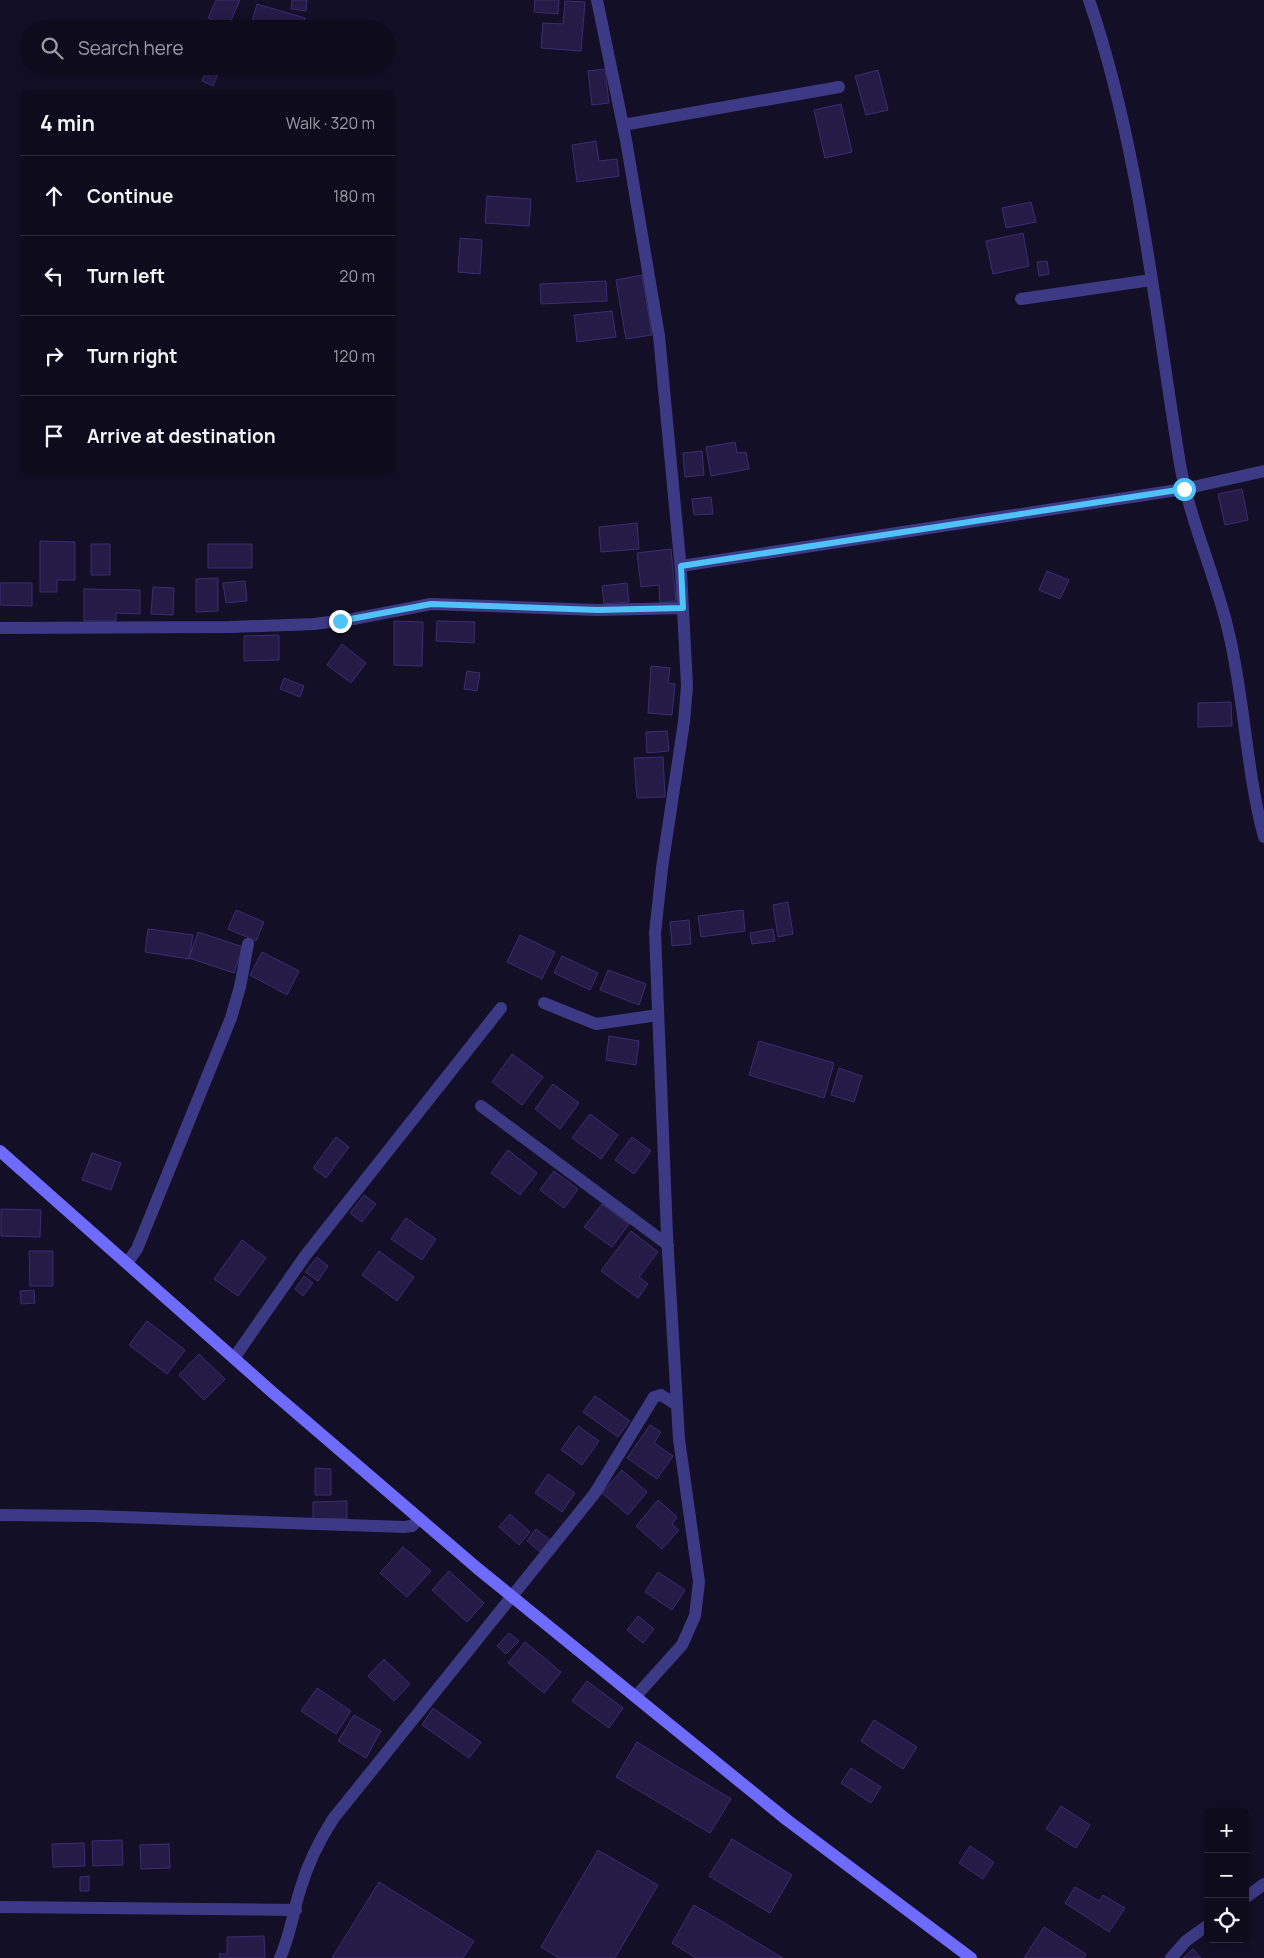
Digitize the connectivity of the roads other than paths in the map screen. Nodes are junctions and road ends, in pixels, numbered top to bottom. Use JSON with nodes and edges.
{"nodes":[{"id":1,"x":597,"y":0,"type":"edge"},
{"id":2,"x":1089,"y":0,"type":"edge"},
{"id":3,"x":840,"y":87,"type":"dead end"},
{"id":4,"x":623,"y":125,"type":"junction"},
{"id":5,"x":1151,"y":280,"type":"junction"},
{"id":6,"x":1020,"y":298,"type":"dead end"},
{"id":7,"x":1264,"y":471,"type":"edge"},
{"id":8,"x":1184,"y":489,"type":"junction"},
{"id":9,"x":681,"y":566,"type":"junction"},
{"id":10,"x":683,"y":608,"type":"junction"},
{"id":11,"x":0,"y":628,"type":"edge"},
{"id":12,"x":1264,"y":837,"type":"edge"},
{"id":13,"x":248,"y":944,"type":"dead end"},
{"id":14,"x":544,"y":1003,"type":"dead end"},
{"id":15,"x":501,"y":1008,"type":"dead end"},
{"id":16,"x":658,"y":1015,"type":"junction"},
{"id":17,"x":481,"y":1106,"type":"dead end"},
{"id":18,"x":0,"y":1151,"type":"edge"},
{"id":19,"x":668,"y":1246,"type":"junction"},
{"id":20,"x":127,"y":1264,"type":"junction"},
{"id":21,"x":234,"y":1358,"type":"junction"},
{"id":22,"x":677,"y":1405,"type":"junction"},
{"id":23,"x":0,"y":1515,"type":"edge"},
{"id":24,"x":419,"y":1518,"type":"junction"},
{"id":25,"x":512,"y":1596,"type":"junction"},
{"id":26,"x":636,"y":1696,"type":"junction"},
{"id":27,"x":1264,"y":1884,"type":"edge"},
{"id":28,"x":1249,"y":1895,"type":"edge"},
{"id":29,"x":0,"y":1907,"type":"edge"},
{"id":30,"x":296,"y":1910,"type":"junction"},
{"id":31,"x":1204,"y":1929,"type":"edge"},
{"id":32,"x":280,"y":1958,"type":"edge"},
{"id":33,"x":971,"y":1958,"type":"edge"},
{"id":34,"x":1171,"y":1958,"type":"edge"}],
"edges":[{"from":1,"to":4,"type":"street"},
{"from":2,"to":5,"type":"street"},
{"from":3,"to":4,"type":"street"},
{"from":4,"to":9,"type":"street"},
{"from":5,"to":6,"type":"street"},
{"from":5,"to":8,"type":"street"},
{"from":7,"to":8,"type":"street"},
{"from":8,"to":9,"type":"street"},
{"from":8,"to":12,"type":"street"},
{"from":9,"to":10,"type":"street"},
{"from":10,"to":11,"type":"street"},
{"from":10,"to":16,"type":"street"},
{"from":13,"to":20,"type":"street"},
{"from":14,"to":16,"type":"street"},
{"from":15,"to":21,"type":"street"},
{"from":16,"to":19,"type":"street"},
{"from":17,"to":19,"type":"street"},
{"from":18,"to":20,"type":"street"},
{"from":19,"to":22,"type":"street"},
{"from":20,"to":21,"type":"street"},
{"from":21,"to":24,"type":"street"},
{"from":22,"to":25,"type":"street"},
{"from":22,"to":26,"type":"street"},
{"from":23,"to":24,"type":"street"},
{"from":24,"to":25,"type":"street"},
{"from":25,"to":26,"type":"street"},
{"from":25,"to":30,"type":"street"},
{"from":26,"to":33,"type":"street"},
{"from":27,"to":28,"type":"street"},
{"from":29,"to":30,"type":"street"},
{"from":30,"to":32,"type":"street"},
{"from":31,"to":34,"type":"street"}]}
